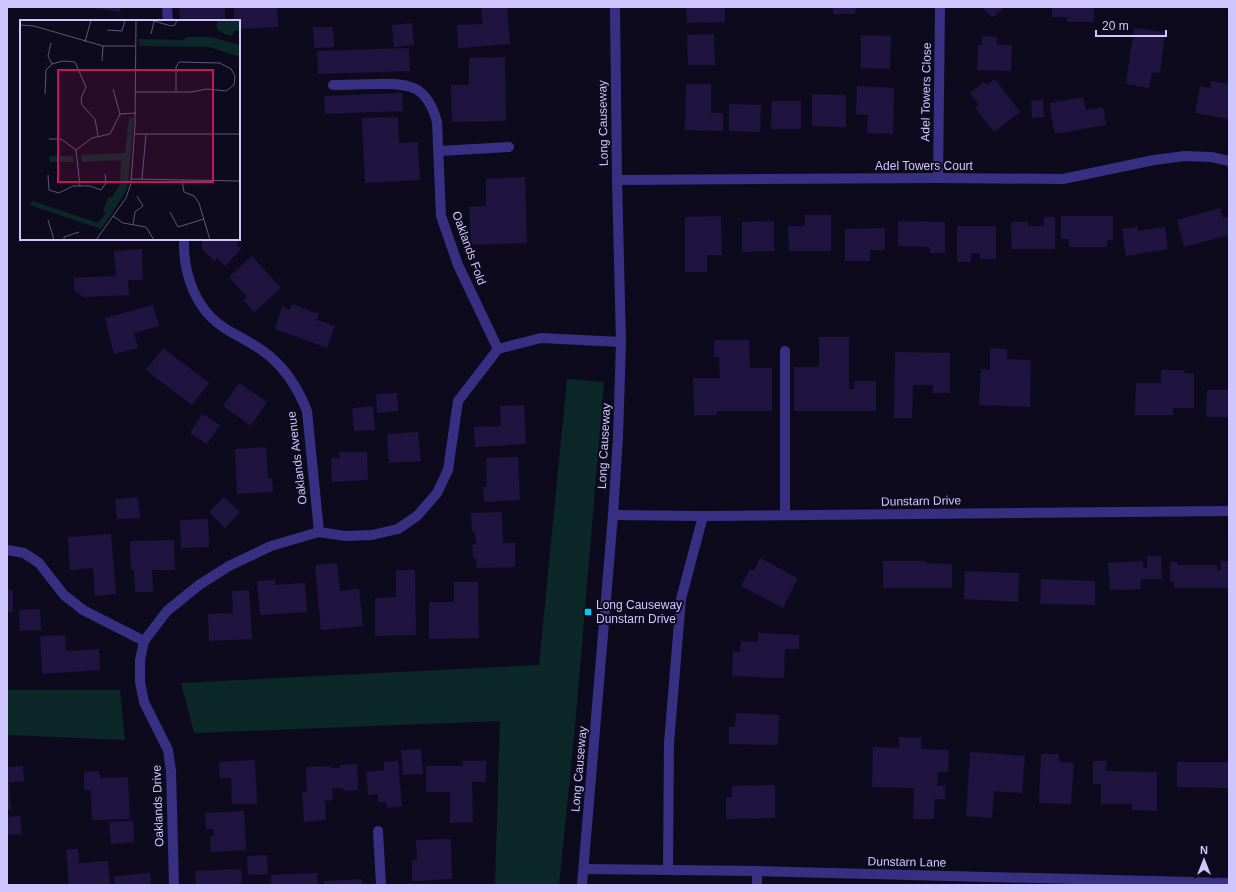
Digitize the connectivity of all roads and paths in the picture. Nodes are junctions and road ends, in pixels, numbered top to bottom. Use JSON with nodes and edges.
{"nodes":[{"id":1,"x":167,"y":7,"type":"edge"},
{"id":2,"x":615,"y":7,"type":"edge"},
{"id":3,"x":940,"y":7,"type":"edge"},
{"id":4,"x":168,"y":20,"type":"edge"},
{"id":5,"x":333,"y":85,"type":"dead end"},
{"id":6,"x":509,"y":147,"type":"dead end"},
{"id":7,"x":438,"y":151,"type":"junction"},
{"id":8,"x":1229,"y":160,"type":"edge"},
{"id":9,"x":938,"y":178,"type":"junction"},
{"id":10,"x":617,"y":180,"type":"junction"},
{"id":11,"x":184,"y":240,"type":"edge"},
{"id":12,"x":621,"y":342,"type":"junction"},
{"id":13,"x":498,"y":349,"type":"junction"},
{"id":14,"x":785,"y":351,"type":"dead end"},
{"id":15,"x":1229,"y":511,"type":"edge"},
{"id":16,"x":613,"y":515,"type":"junction"},
{"id":17,"x":786,"y":515,"type":"junction"},
{"id":18,"x":703,"y":516,"type":"junction"},
{"id":19,"x":319,"y":532,"type":"junction"},
{"id":20,"x":7,"y":550,"type":"edge"},
{"id":21,"x":144,"y":641,"type":"junction"},
{"id":22,"x":378,"y":831,"type":"dead end"},
{"id":23,"x":584,"y":869,"type":"junction"},
{"id":24,"x":668,"y":869,"type":"junction"},
{"id":25,"x":757,"y":871,"type":"junction"},
{"id":26,"x":991,"y":881,"type":"edge"},
{"id":27,"x":1229,"y":883,"type":"edge"},
{"id":28,"x":174,"y":885,"type":"edge"},
{"id":29,"x":381,"y":885,"type":"edge"},
{"id":30,"x":582,"y":885,"type":"edge"},
{"id":31,"x":757,"y":885,"type":"edge"}],
"edges":[{"from":1,"to":4,"type":"street"},
{"from":2,"to":10,"type":"street","name":"Long Causeway"},
{"from":3,"to":9,"type":"street","name":"Adel Towers Close"},
{"from":5,"to":7,"type":"street","name":"Oaklands Fold"},
{"from":6,"to":7,"type":"street"},
{"from":7,"to":13,"type":"street","name":"Oaklands Fold"},
{"from":8,"to":9,"type":"street","name":"Adel Towers Court"},
{"from":9,"to":10,"type":"street","name":"Adel Towers Court"},
{"from":10,"to":12,"type":"street","name":"Long Causeway"},
{"from":11,"to":19,"type":"street","name":"Oaklands Avenue"},
{"from":12,"to":13,"type":"street"},
{"from":12,"to":16,"type":"street","name":"Long Causeway"},
{"from":13,"to":19,"type":"street","name":"Oaklands Drive"},
{"from":14,"to":17,"type":"street"},
{"from":15,"to":17,"type":"street","name":"Dunstarn Drive"},
{"from":16,"to":18,"type":"street","name":"Dunstarn Drive"},
{"from":16,"to":23,"type":"street","name":"Long Causeway"},
{"from":17,"to":18,"type":"street","name":"Dunstarn Drive"},
{"from":18,"to":24,"type":"street"},
{"from":19,"to":21,"type":"street","name":"Oaklands Drive"},
{"from":20,"to":21,"type":"street"},
{"from":21,"to":28,"type":"street","name":"Oaklands Drive"},
{"from":22,"to":29,"type":"street"},
{"from":23,"to":24,"type":"street","name":"Dunstarn Lane"},
{"from":23,"to":30,"type":"street","name":"Long Causeway"},
{"from":24,"to":25,"type":"street","name":"Dunstarn Lane"},
{"from":25,"to":26,"type":"street","name":"Dunstarn Lane"},
{"from":25,"to":31,"type":"street"},
{"from":26,"to":27,"type":"street","name":"Dunstarn Lane"}]}
